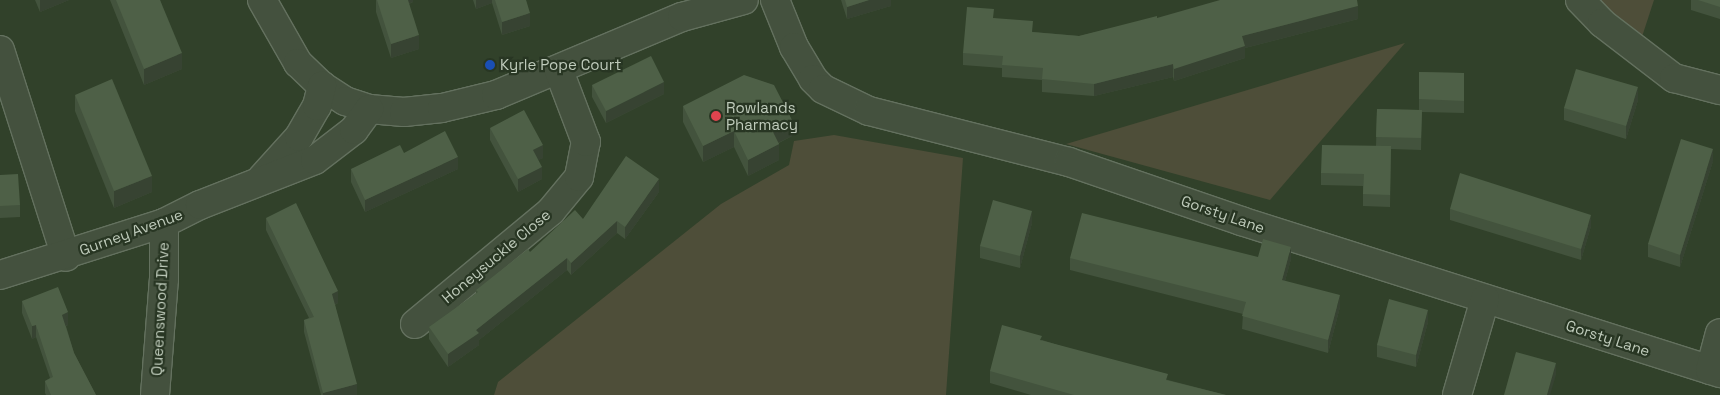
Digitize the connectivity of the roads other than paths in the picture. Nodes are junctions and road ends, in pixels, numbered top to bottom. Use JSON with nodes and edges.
{"nodes":[{"id":1,"x":262,"y":0,"type":"edge"},
{"id":2,"x":744,"y":0,"type":"edge"},
{"id":3,"x":774,"y":0,"type":"edge"},
{"id":4,"x":1580,"y":0,"type":"edge"},
{"id":5,"x":0,"y":50,"type":"edge"},
{"id":6,"x":559,"y":71,"type":"junction"},
{"id":7,"x":322,"y":86,"type":"junction"},
{"id":8,"x":1720,"y":90,"type":"edge"},
{"id":9,"x":369,"y":109,"type":"junction"},
{"id":10,"x":260,"y":181,"type":"junction"},
{"id":11,"x":164,"y":223,"type":"junction"},
{"id":12,"x":66,"y":257,"type":"junction"},
{"id":13,"x":0,"y":275,"type":"edge"},
{"id":14,"x":1485,"y":299,"type":"junction"},
{"id":15,"x":415,"y":324,"type":"dead end"},
{"id":16,"x":1720,"y":333,"type":"edge"},
{"id":17,"x":1715,"y":372,"type":"edge"},
{"id":18,"x":155,"y":395,"type":"edge"},
{"id":19,"x":1457,"y":395,"type":"edge"}],
"edges":[{"from":1,"to":7,"type":"street"},
{"from":2,"to":6,"type":"street"},
{"from":3,"to":14,"type":"street","name":"Gorsty Lane"},
{"from":4,"to":8,"type":"street"},
{"from":5,"to":12,"type":"street"},
{"from":6,"to":9,"type":"street"},
{"from":6,"to":15,"type":"street","name":"Honeysuckle Close"},
{"from":7,"to":9,"type":"street"},
{"from":7,"to":10,"type":"street","name":"Gurney Avenue"},
{"from":9,"to":10,"type":"street","name":"Gurney Avenue"},
{"from":10,"to":11,"type":"street","name":"Gurney Avenue"},
{"from":11,"to":12,"type":"street","name":"Gurney Avenue"},
{"from":11,"to":18,"type":"street","name":"Queenswood Drive"},
{"from":12,"to":13,"type":"street","name":"Gurney Avenue"},
{"from":14,"to":17,"type":"street","name":"Gorsty Lane"},
{"from":14,"to":19,"type":"street"},
{"from":16,"to":17,"type":"street"}]}
